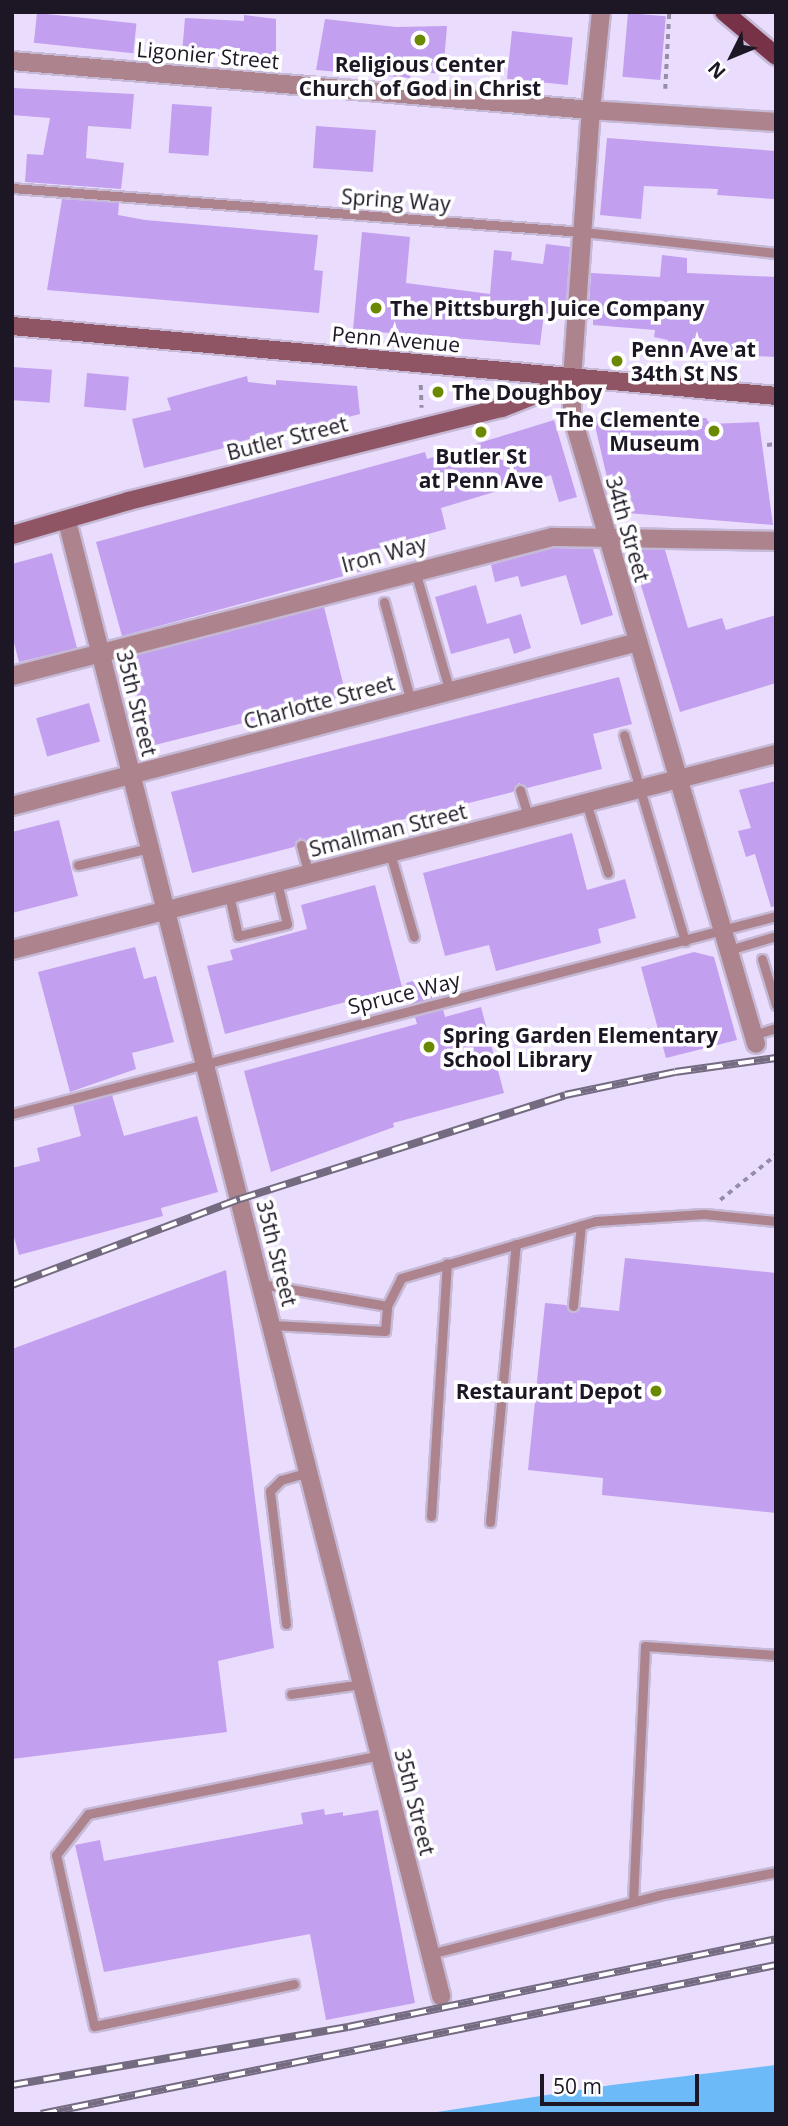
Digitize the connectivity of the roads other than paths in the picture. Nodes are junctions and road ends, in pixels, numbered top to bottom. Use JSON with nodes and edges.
{"nodes":[{"id":1,"x":601,"y":12,"type":"edge"},
{"id":2,"x":724,"y":12,"type":"edge"},
{"id":3,"x":776,"y":57,"type":"edge"},
{"id":4,"x":12,"y":61,"type":"edge"},
{"id":5,"x":591,"y":110,"type":"junction"},
{"id":6,"x":776,"y":122,"type":"edge"},
{"id":7,"x":12,"y":188,"type":"edge"},
{"id":8,"x":583,"y":232,"type":"junction"},
{"id":9,"x":776,"y":253,"type":"edge"},
{"id":10,"x":12,"y":326,"type":"edge"},
{"id":11,"x":572,"y":380,"type":"junction"},
{"id":12,"x":776,"y":396,"type":"edge"},
{"id":13,"x":67,"y":521,"type":"junction"},
{"id":14,"x":12,"y":535,"type":"edge"},
{"id":15,"x":606,"y":536,"type":"junction"},
{"id":16,"x":776,"y":541,"type":"edge"},
{"id":17,"x":414,"y":569,"type":"junction"},
{"id":18,"x":384,"y":602,"type":"dead end"},
{"id":19,"x":638,"y":642,"type":"junction"},
{"id":20,"x":100,"y":653,"type":"junction"},
{"id":21,"x":12,"y":676,"type":"edge"},
{"id":22,"x":450,"y":692,"type":"junction"},
{"id":23,"x":411,"y":702,"type":"junction"},
{"id":24,"x":624,"y":735,"type":"dead end"},
{"id":25,"x":776,"y":754,"type":"edge"},
{"id":26,"x":131,"y":775,"type":"junction"},
{"id":27,"x":680,"y":778,"type":"junction"},
{"id":28,"x":640,"y":789,"type":"junction"},
{"id":29,"x":520,"y":790,"type":"dead end"},
{"id":30,"x":586,"y":803,"type":"junction"},
{"id":31,"x":12,"y":806,"type":"edge"},
{"id":32,"x":528,"y":817,"type":"junction"},
{"id":33,"x":301,"y":845,"type":"dead end"},
{"id":34,"x":150,"y":848,"type":"junction"},
{"id":35,"x":390,"y":853,"type":"junction"},
{"id":36,"x":78,"y":865,"type":"dead end"},
{"id":37,"x":608,"y":873,"type":"dead end"},
{"id":38,"x":309,"y":874,"type":"junction"},
{"id":39,"x":277,"y":882,"type":"junction"},
{"id":40,"x":229,"y":895,"type":"junction"},
{"id":41,"x":167,"y":910,"type":"junction"},
{"id":42,"x":776,"y":916,"type":"edge"},
{"id":43,"x":724,"y":931,"type":"junction"},
{"id":44,"x":776,"y":936,"type":"edge"},
{"id":45,"x":414,"y":937,"type":"dead end"},
{"id":46,"x":685,"y":941,"type":"junction"},
{"id":47,"x":12,"y":950,"type":"edge"},
{"id":48,"x":729,"y":950,"type":"junction"},
{"id":49,"x":762,"y":959,"type":"dead end"},
{"id":50,"x":773,"y":989,"type":"edge"},
{"id":51,"x":776,"y":1005,"type":"edge"},
{"id":52,"x":776,"y":1028,"type":"edge"},
{"id":53,"x":755,"y":1039,"type":"joint"},
{"id":54,"x":205,"y":1061,"type":"junction"},
{"id":55,"x":12,"y":1114,"type":"edge"},
{"id":56,"x":776,"y":1221,"type":"edge"},
{"id":57,"x":581,"y":1225,"type":"junction"},
{"id":58,"x":516,"y":1244,"type":"junction"},
{"id":59,"x":447,"y":1264,"type":"junction"},
{"id":60,"x":261,"y":1284,"type":"junction"},
{"id":61,"x":387,"y":1306,"type":"junction"},
{"id":62,"x":573,"y":1306,"type":"dead end"},
{"id":63,"x":272,"y":1325,"type":"junction"},
{"id":64,"x":309,"y":1472,"type":"junction"},
{"id":65,"x":431,"y":1516,"type":"dead end"},
{"id":66,"x":490,"y":1522,"type":"dead end"},
{"id":67,"x":286,"y":1624,"type":"dead end"},
{"id":68,"x":776,"y":1655,"type":"edge"},
{"id":69,"x":362,"y":1684,"type":"junction"},
{"id":70,"x":291,"y":1694,"type":"dead end"},
{"id":71,"x":380,"y":1755,"type":"junction"},
{"id":72,"x":776,"y":1872,"type":"edge"},
{"id":73,"x":633,"y":1901,"type":"junction"},
{"id":74,"x":430,"y":1954,"type":"junction"},
{"id":75,"x":295,"y":1984,"type":"dead end"},
{"id":76,"x":440,"y":1996,"type":"dead end"}],
"edges":[{"from":1,"to":5,"type":"street","name":"34th Street"},
{"from":2,"to":3,"type":"main road"},
{"from":4,"to":5,"type":"street","name":"Ligonier Street"},
{"from":5,"to":6,"type":"street","name":"Ligonier Street"},
{"from":5,"to":8,"type":"street","name":"34th Street"},
{"from":7,"to":8,"type":"lane","name":"Spring Way"},
{"from":8,"to":9,"type":"lane","name":"Spring Way"},
{"from":8,"to":11,"type":"street","name":"34th Street"},
{"from":10,"to":11,"type":"main road","name":"Penn Avenue"},
{"from":11,"to":12,"type":"main road","name":"Penn Avenue"},
{"from":11,"to":13,"type":"main road","name":"Butler Street"},
{"from":11,"to":15,"type":"street","name":"34th Street"},
{"from":13,"to":14,"type":"main road","name":"Butler Street"},
{"from":13,"to":20,"type":"street","name":"35th Street"},
{"from":15,"to":16,"type":"street","name":"Iron Way"},
{"from":15,"to":17,"type":"street","name":"Iron Way"},
{"from":15,"to":19,"type":"street","name":"34th Street"},
{"from":17,"to":20,"type":"street","name":"Iron Way"},
{"from":17,"to":22,"type":"lane"},
{"from":18,"to":23,"type":"lane"},
{"from":19,"to":22,"type":"street","name":"Charlotte Street"},
{"from":19,"to":27,"type":"street","name":"34th Street"},
{"from":20,"to":21,"type":"street","name":"Iron Way"},
{"from":20,"to":26,"type":"street","name":"35th Street"},
{"from":22,"to":23,"type":"street","name":"Charlotte Street"},
{"from":23,"to":26,"type":"street","name":"Charlotte Street"},
{"from":24,"to":28,"type":"lane"},
{"from":25,"to":27,"type":"street","name":"Smallman Street"},
{"from":26,"to":31,"type":"street","name":"Charlotte Street"},
{"from":26,"to":34,"type":"street","name":"35th Street"},
{"from":27,"to":28,"type":"street","name":"Smallman Street"},
{"from":27,"to":43,"type":"street","name":"34th Street"},
{"from":28,"to":30,"type":"street","name":"Smallman Street"},
{"from":28,"to":46,"type":"lane"},
{"from":29,"to":32,"type":"lane"},
{"from":30,"to":32,"type":"street","name":"Smallman Street"},
{"from":30,"to":37,"type":"lane"},
{"from":32,"to":35,"type":"street","name":"Smallman Street"},
{"from":33,"to":38,"type":"lane"},
{"from":34,"to":36,"type":"lane"},
{"from":34,"to":41,"type":"street","name":"35th Street"},
{"from":35,"to":38,"type":"street","name":"Smallman Street"},
{"from":35,"to":45,"type":"lane"},
{"from":38,"to":39,"type":"street","name":"Smallman Street"},
{"from":39,"to":40,"type":"street","name":"Smallman Street"},
{"from":39,"to":40,"type":"lane"},
{"from":40,"to":41,"type":"street","name":"Smallman Street"},
{"from":41,"to":47,"type":"street","name":"Smallman Street"},
{"from":41,"to":54,"type":"street","name":"35th Street"},
{"from":42,"to":43,"type":"lane","name":"Spruce Way"},
{"from":43,"to":46,"type":"lane","name":"Spruce Way"},
{"from":43,"to":48,"type":"street","name":"34th Street"},
{"from":44,"to":48,"type":"lane"},
{"from":46,"to":54,"type":"lane","name":"Spruce Way"},
{"from":48,"to":53,"type":"street","name":"34th Street"},
{"from":49,"to":50,"type":"lane"},
{"from":50,"to":51,"type":"lane"},
{"from":52,"to":53,"type":"lane"},
{"from":54,"to":55,"type":"lane","name":"Spruce Way"},
{"from":54,"to":60,"type":"street","name":"35th Street"},
{"from":56,"to":57,"type":"lane"},
{"from":57,"to":58,"type":"lane"},
{"from":57,"to":62,"type":"lane"},
{"from":58,"to":59,"type":"lane"},
{"from":58,"to":66,"type":"lane"},
{"from":59,"to":61,"type":"lane"},
{"from":59,"to":65,"type":"lane"},
{"from":60,"to":61,"type":"lane"},
{"from":60,"to":63,"type":"street","name":"35th Street"},
{"from":61,"to":63,"type":"lane"},
{"from":63,"to":64,"type":"street","name":"35th Street"},
{"from":64,"to":67,"type":"lane"},
{"from":64,"to":69,"type":"street","name":"35th Street"},
{"from":68,"to":73,"type":"lane"},
{"from":69,"to":70,"type":"lane"},
{"from":69,"to":71,"type":"street","name":"35th Street"},
{"from":71,"to":74,"type":"street","name":"35th Street"},
{"from":71,"to":75,"type":"lane"},
{"from":72,"to":73,"type":"lane"},
{"from":73,"to":74,"type":"lane"},
{"from":74,"to":76,"type":"street","name":"35th Street"}]}
